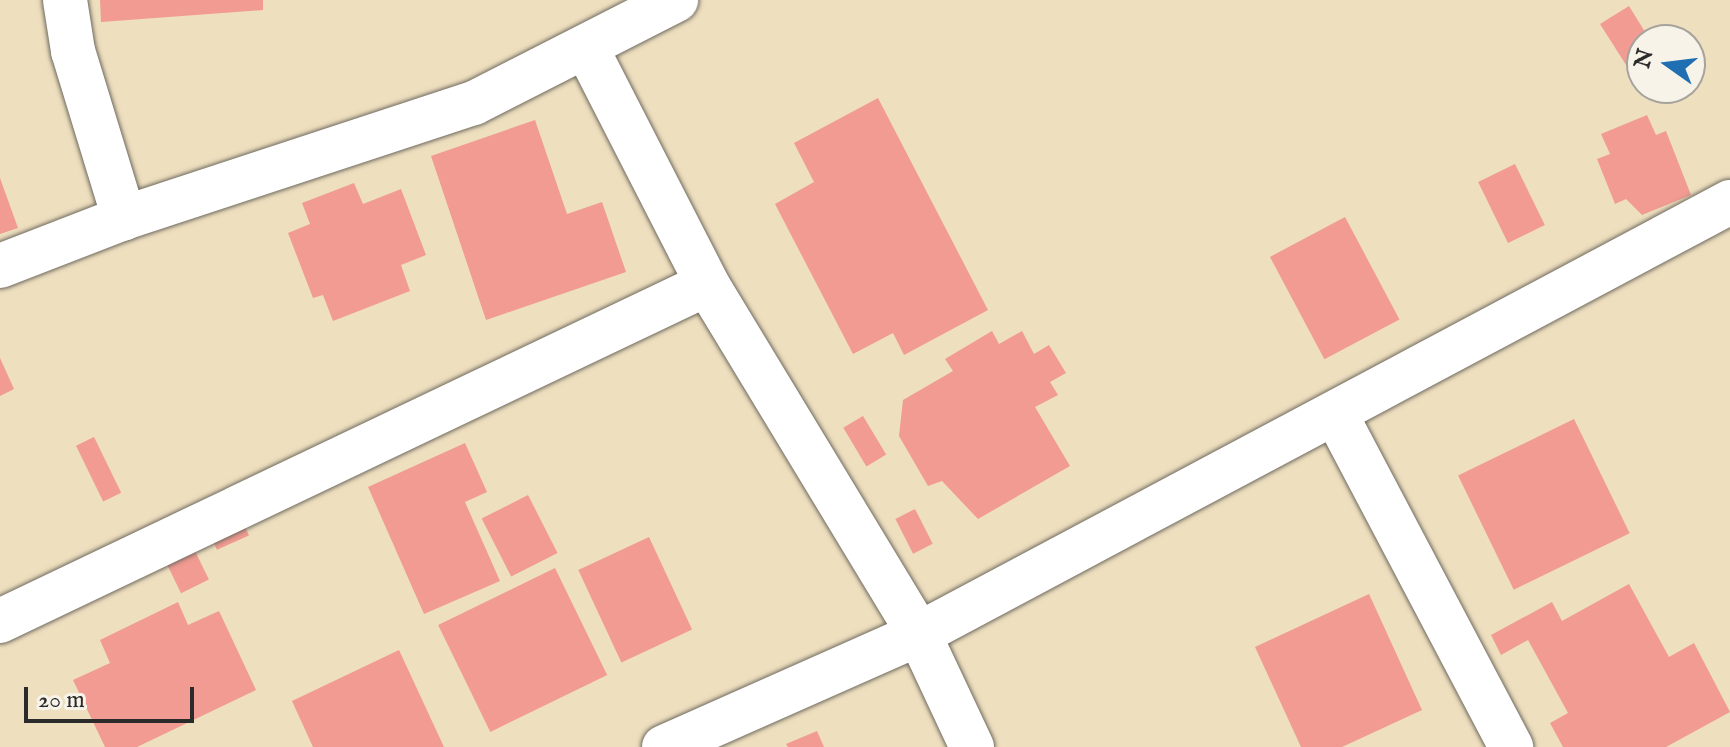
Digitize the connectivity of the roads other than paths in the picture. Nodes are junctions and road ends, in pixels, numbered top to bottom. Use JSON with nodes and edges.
{"nodes":[{"id":1,"x":65,"y":0,"type":"edge"},
{"id":2,"x":676,"y":0,"type":"edge"},
{"id":3,"x":587,"y":49,"type":"junction"},
{"id":4,"x":1730,"y":202,"type":"edge"},
{"id":5,"x":124,"y":218,"type":"junction"},
{"id":6,"x":0,"y":266,"type":"edge"},
{"id":7,"x":707,"y":284,"type":"junction"},
{"id":8,"x":1335,"y":413,"type":"junction"},
{"id":9,"x":0,"y":621,"type":"edge"},
{"id":10,"x":919,"y":634,"type":"junction"},
{"id":11,"x":664,"y":747,"type":"edge"},
{"id":12,"x":972,"y":747,"type":"edge"},
{"id":13,"x":1511,"y":747,"type":"edge"}],
"edges":[{"from":1,"to":5,"type":"street"},
{"from":2,"to":3,"type":"street"},
{"from":3,"to":5,"type":"street"},
{"from":3,"to":7,"type":"street"},
{"from":4,"to":8,"type":"street"},
{"from":5,"to":6,"type":"street"},
{"from":7,"to":9,"type":"street"},
{"from":7,"to":10,"type":"street"},
{"from":8,"to":10,"type":"street"},
{"from":8,"to":13,"type":"street"},
{"from":10,"to":11,"type":"street"},
{"from":10,"to":12,"type":"street"}]}
